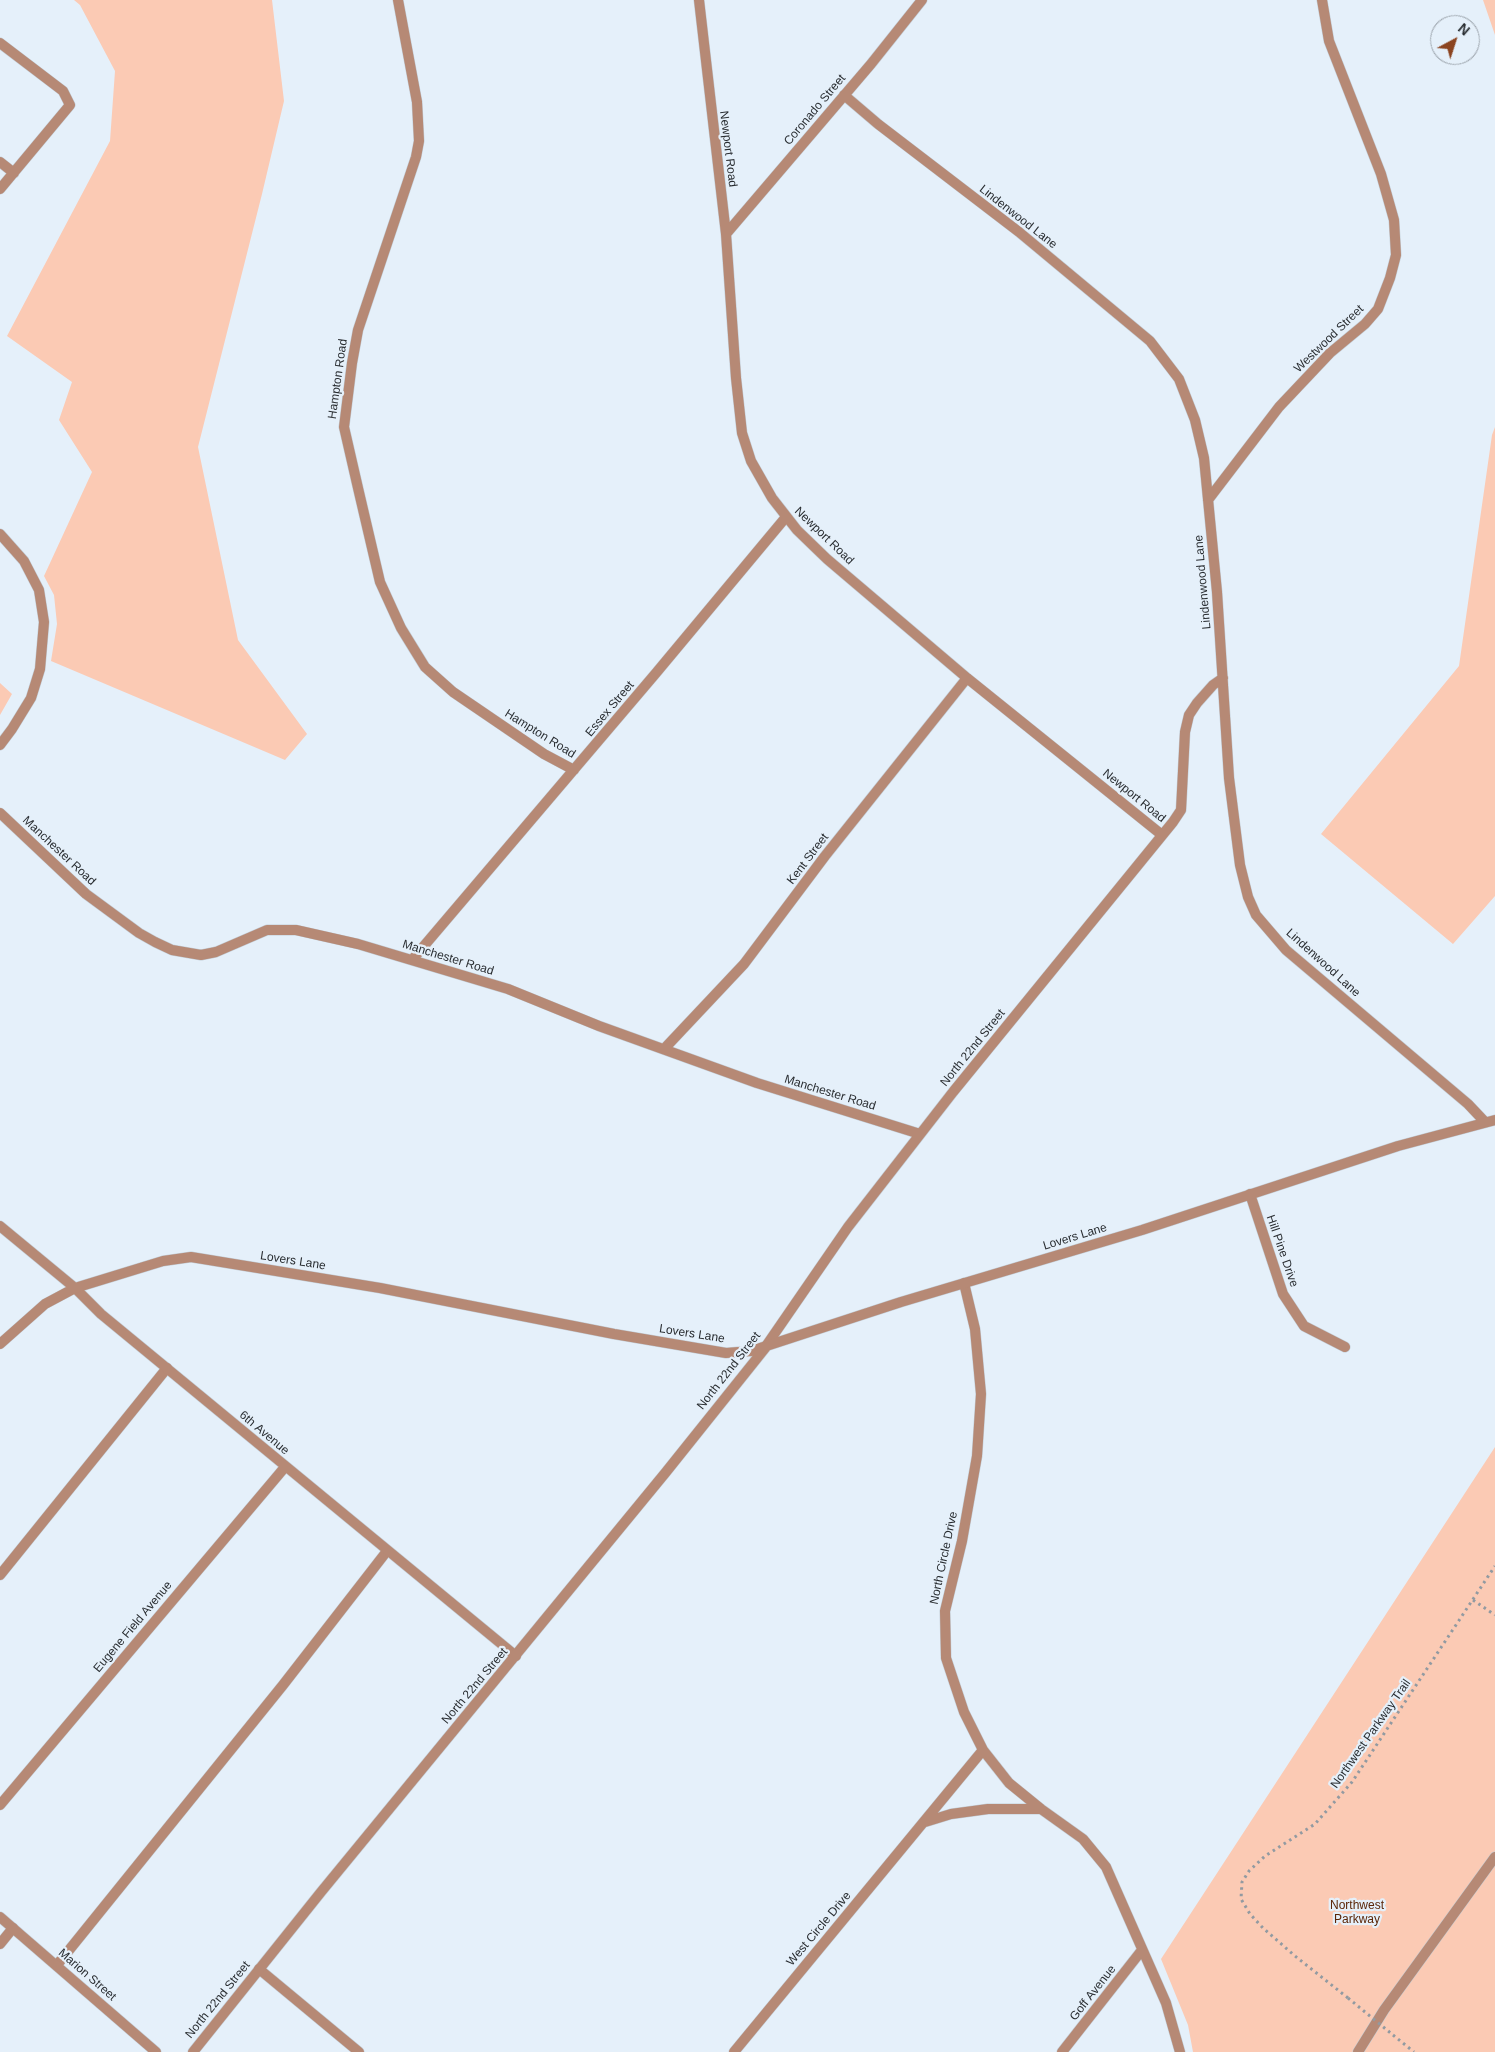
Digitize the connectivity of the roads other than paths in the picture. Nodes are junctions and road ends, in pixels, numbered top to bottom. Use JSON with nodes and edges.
{"nodes":[{"id":1,"x":398,"y":0,"type":"edge"},
{"id":2,"x":699,"y":0,"type":"edge"},
{"id":3,"x":922,"y":0,"type":"edge"},
{"id":4,"x":1322,"y":0,"type":"edge"},
{"id":5,"x":0,"y":43,"type":"edge"},
{"id":6,"x":844,"y":95,"type":"junction"},
{"id":7,"x":0,"y":162,"type":"edge"},
{"id":8,"x":14,"y":174,"type":"junction"},
{"id":9,"x":0,"y":189,"type":"edge"},
{"id":10,"x":726,"y":234,"type":"junction"},
{"id":11,"x":1208,"y":500,"type":"junction"},
{"id":12,"x":786,"y":517,"type":"junction"},
{"id":13,"x":0,"y":534,"type":"edge"},
{"id":14,"x":967,"y":678,"type":"junction"},
{"id":15,"x":1223,"y":678,"type":"junction"},
{"id":16,"x":0,"y":745,"type":"edge"},
{"id":17,"x":574,"y":770,"type":"junction"},
{"id":18,"x":0,"y":814,"type":"edge"},
{"id":19,"x":1162,"y":835,"type":"junction"},
{"id":20,"x":412,"y":960,"type":"junction"},
{"id":21,"x":664,"y":1049,"type":"junction"},
{"id":22,"x":1490,"y":1121,"type":"edge"},
{"id":23,"x":920,"y":1134,"type":"junction"},
{"id":24,"x":1250,"y":1194,"type":"junction"},
{"id":25,"x":0,"y":1226,"type":"edge"},
{"id":26,"x":964,"y":1283,"type":"junction"},
{"id":27,"x":75,"y":1288,"type":"junction"},
{"id":28,"x":0,"y":1344,"type":"edge"},
{"id":29,"x":766,"y":1346,"type":"junction"},
{"id":30,"x":1345,"y":1347,"type":"dead end"},
{"id":31,"x":167,"y":1368,"type":"junction"},
{"id":32,"x":285,"y":1467,"type":"junction"},
{"id":33,"x":387,"y":1551,"type":"junction"},
{"id":34,"x":0,"y":1575,"type":"edge"},
{"id":35,"x":516,"y":1656,"type":"junction"},
{"id":36,"x":983,"y":1750,"type":"junction"},
{"id":37,"x":0,"y":1805,"type":"edge"},
{"id":38,"x":1040,"y":1809,"type":"junction"},
{"id":39,"x":924,"y":1823,"type":"junction"},
{"id":40,"x":1495,"y":1857,"type":"edge"},
{"id":41,"x":0,"y":1917,"type":"edge"},
{"id":42,"x":13,"y":1928,"type":"junction"},
{"id":43,"x":0,"y":1944,"type":"edge"},
{"id":44,"x":1142,"y":1950,"type":"junction"},
{"id":45,"x":57,"y":1965,"type":"junction"},
{"id":46,"x":259,"y":1969,"type":"junction"},
{"id":47,"x":156,"y":2052,"type":"edge"},
{"id":48,"x":192,"y":2052,"type":"edge"},
{"id":49,"x":359,"y":2052,"type":"edge"},
{"id":50,"x":734,"y":2052,"type":"edge"},
{"id":51,"x":1062,"y":2052,"type":"edge"},
{"id":52,"x":1180,"y":2052,"type":"edge"},
{"id":53,"x":1358,"y":2052,"type":"edge"}],
"edges":[{"from":1,"to":17,"type":"street","name":"Hampton Road"},
{"from":2,"to":10,"type":"street","name":"Newport Road"},
{"from":3,"to":6,"type":"street","name":"Coronado Street"},
{"from":4,"to":11,"type":"street","name":"Westwood Street"},
{"from":5,"to":8,"type":"street"},
{"from":6,"to":10,"type":"street","name":"Coronado Street"},
{"from":6,"to":11,"type":"street","name":"Lindenwood Lane"},
{"from":7,"to":8,"type":"street"},
{"from":8,"to":9,"type":"street"},
{"from":10,"to":12,"type":"street","name":"Newport Road"},
{"from":11,"to":15,"type":"street","name":"Lindenwood Lane"},
{"from":12,"to":14,"type":"street","name":"Newport Road"},
{"from":12,"to":17,"type":"street","name":"Essex Street"},
{"from":13,"to":16,"type":"street"},
{"from":14,"to":19,"type":"street","name":"Newport Road"},
{"from":14,"to":21,"type":"street","name":"Kent Street"},
{"from":15,"to":19,"type":"street","name":"North 22nd Street"},
{"from":15,"to":22,"type":"street","name":"Lindenwood Lane"},
{"from":17,"to":20,"type":"street","name":"Essex Street"},
{"from":18,"to":20,"type":"street","name":"Manchester Road"},
{"from":19,"to":23,"type":"street","name":"North 22nd Street"},
{"from":20,"to":21,"type":"street","name":"Manchester Road"},
{"from":21,"to":23,"type":"street","name":"Manchester Road"},
{"from":22,"to":24,"type":"street","name":"Lovers Lane"},
{"from":23,"to":29,"type":"street","name":"North 22nd Street"},
{"from":24,"to":26,"type":"street","name":"Lovers Lane"},
{"from":24,"to":30,"type":"street","name":"Hill Pine Drive"},
{"from":25,"to":27,"type":"street","name":"6th Avenue"},
{"from":26,"to":29,"type":"street","name":"Lovers Lane"},
{"from":26,"to":36,"type":"street","name":"North Circle Drive"},
{"from":27,"to":28,"type":"street","name":"Lovers Lane"},
{"from":27,"to":29,"type":"street","name":"Lovers Lane"},
{"from":27,"to":31,"type":"street","name":"6th Avenue"},
{"from":29,"to":35,"type":"street","name":"North 22nd Street"},
{"from":31,"to":32,"type":"street","name":"6th Avenue"},
{"from":31,"to":34,"type":"street"},
{"from":32,"to":33,"type":"street","name":"6th Avenue"},
{"from":32,"to":37,"type":"street","name":"Eugene Field Avenue"},
{"from":33,"to":35,"type":"street","name":"6th Avenue"},
{"from":33,"to":45,"type":"street"},
{"from":35,"to":46,"type":"street","name":"North 22nd Street"},
{"from":36,"to":38,"type":"street","name":"North Circle Drive"},
{"from":36,"to":39,"type":"street","name":"West Circle Drive"},
{"from":38,"to":39,"type":"street"},
{"from":38,"to":44,"type":"street","name":"North Circle Drive"},
{"from":39,"to":50,"type":"street","name":"West Circle Drive"},
{"from":40,"to":53,"type":"street"},
{"from":41,"to":42,"type":"street","name":"Marion Street"},
{"from":42,"to":43,"type":"street"},
{"from":42,"to":45,"type":"street","name":"Marion Street"},
{"from":44,"to":51,"type":"street","name":"Goff Avenue"},
{"from":44,"to":52,"type":"street","name":"North Circle Drive"},
{"from":45,"to":47,"type":"street","name":"Marion Street"},
{"from":46,"to":48,"type":"street","name":"North 22nd Street"},
{"from":46,"to":49,"type":"street"}]}
